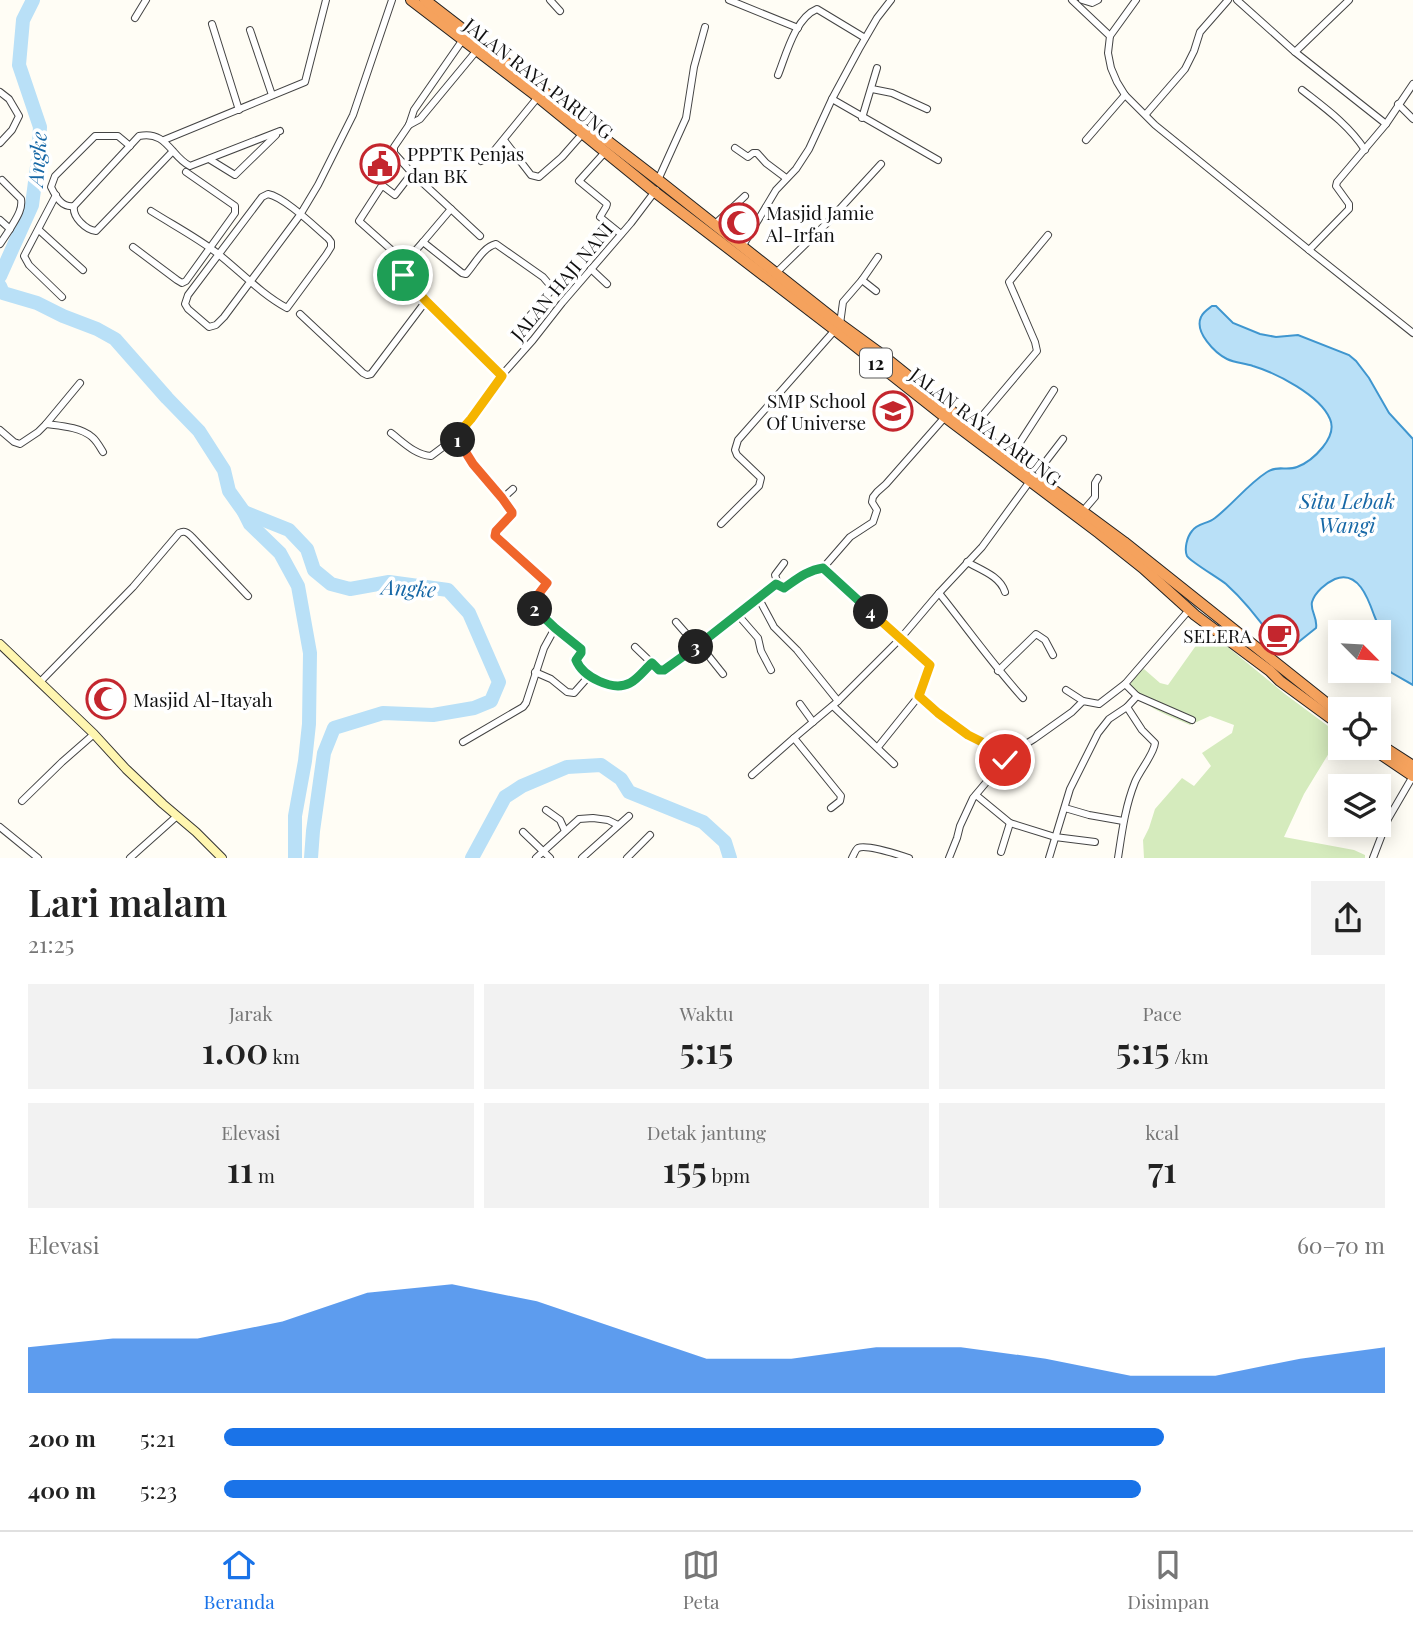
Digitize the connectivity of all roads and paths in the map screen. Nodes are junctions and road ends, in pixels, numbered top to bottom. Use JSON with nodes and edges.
{"nodes":[{"id":1,"x":146,"y":0,"type":"edge"},
{"id":2,"x":326,"y":0,"type":"edge"},
{"id":3,"x":392,"y":0,"type":"edge"},
{"id":4,"x":411,"y":0,"type":"edge"},
{"id":5,"x":550,"y":0,"type":"edge"},
{"id":6,"x":729,"y":0,"type":"edge"},
{"id":7,"x":891,"y":0,"type":"edge"},
{"id":8,"x":1072,"y":0,"type":"edge"},
{"id":9,"x":1082,"y":0,"type":"edge"},
{"id":10,"x":1098,"y":0,"type":"edge"},
{"id":11,"x":1136,"y":0,"type":"edge"},
{"id":12,"x":1228,"y":0,"type":"edge"},
{"id":13,"x":1237,"y":0,"type":"edge"},
{"id":14,"x":1349,"y":0,"type":"edge"},
{"id":15,"x":431,"y":4,"type":"edge"},
{"id":16,"x":560,"y":11,"type":"dead end"},
{"id":17,"x":135,"y":18,"type":"dead end"},
{"id":18,"x":212,"y":24,"type":"dead end"},
{"id":19,"x":705,"y":27,"type":"dead end"},
{"id":20,"x":798,"y":28,"type":"junction"},
{"id":21,"x":250,"y":30,"type":"dead end"},
{"id":22,"x":465,"y":36,"type":"junction"},
{"id":23,"x":1110,"y":36,"type":"junction"},
{"id":24,"x":865,"y":38,"type":"junction"},
{"id":25,"x":479,"y":47,"type":"junction"},
{"id":26,"x":1294,"y":52,"type":"junction"},
{"id":27,"x":877,"y":68,"type":"dead end"},
{"id":28,"x":778,"y":75,"type":"dead end"},
{"id":29,"x":1413,"y":84,"type":"edge"},
{"id":30,"x":872,"y":89,"type":"junction"},
{"id":31,"x":1302,"y":90,"type":"dead end"},
{"id":32,"x":0,"y":92,"type":"edge"},
{"id":33,"x":1125,"y":95,"type":"junction"},
{"id":34,"x":272,"y":96,"type":"junction"},
{"id":35,"x":538,"y":97,"type":"junction"},
{"id":36,"x":423,"y":99,"type":"junction"},
{"id":37,"x":832,"y":99,"type":"junction"},
{"id":38,"x":1398,"y":104,"type":"junction"},
{"id":39,"x":431,"y":107,"type":"junction"},
{"id":40,"x":927,"y":109,"type":"dead end"},
{"id":41,"x":239,"y":110,"type":"junction"},
{"id":42,"x":1146,"y":114,"type":"junction"},
{"id":43,"x":862,"y":118,"type":"junction"},
{"id":44,"x":1413,"y":119,"type":"edge"},
{"id":45,"x":1386,"y":124,"type":"junction"},
{"id":46,"x":409,"y":125,"type":"junction"},
{"id":47,"x":586,"y":130,"type":"junction"},
{"id":48,"x":164,"y":140,"type":"junction"},
{"id":49,"x":504,"y":140,"type":"junction"},
{"id":50,"x":1086,"y":140,"type":"dead end"},
{"id":51,"x":0,"y":143,"type":"edge"},
{"id":52,"x":130,"y":146,"type":"junction"},
{"id":53,"x":609,"y":148,"type":"junction"},
{"id":54,"x":735,"y":148,"type":"dead end"},
{"id":55,"x":1365,"y":150,"type":"junction"},
{"id":56,"x":173,"y":151,"type":"junction"},
{"id":57,"x":209,"y":159,"type":"junction"},
{"id":58,"x":937,"y":160,"type":"dead end"},
{"id":59,"x":481,"y":162,"type":"dead end"},
{"id":60,"x":881,"y":164,"type":"dead end"},
{"id":61,"x":186,"y":172,"type":"dead end"},
{"id":62,"x":412,"y":173,"type":"junction"},
{"id":63,"x":786,"y":177,"type":"junction"},
{"id":64,"x":2,"y":180,"type":"edge"},
{"id":65,"x":658,"y":185,"type":"junction"},
{"id":66,"x":56,"y":195,"type":"junction"},
{"id":67,"x":745,"y":196,"type":"dead end"},
{"id":68,"x":74,"y":206,"type":"junction"},
{"id":69,"x":451,"y":209,"type":"junction"},
{"id":70,"x":151,"y":211,"type":"dead end"},
{"id":71,"x":300,"y":215,"type":"junction"},
{"id":72,"x":0,"y":220,"type":"edge"},
{"id":73,"x":714,"y":225,"type":"junction"},
{"id":74,"x":10,"y":229,"type":"junction"},
{"id":75,"x":38,"y":230,"type":"junction"},
{"id":76,"x":621,"y":234,"type":"junction"},
{"id":77,"x":1048,"y":235,"type":"dead end"},
{"id":78,"x":480,"y":236,"type":"dead end"},
{"id":79,"x":423,"y":242,"type":"junction"},
{"id":80,"x":0,"y":244,"type":"edge"},
{"id":81,"x":133,"y":247,"type":"dead end"},
{"id":82,"x":742,"y":247,"type":"junction"},
{"id":83,"x":210,"y":248,"type":"junction"},
{"id":84,"x":1309,"y":250,"type":"junction"},
{"id":85,"x":220,"y":255,"type":"junction"},
{"id":86,"x":878,"y":257,"type":"dead end"},
{"id":87,"x":405,"y":262,"type":"junction"},
{"id":88,"x":591,"y":269,"type":"junction"},
{"id":89,"x":83,"y":270,"type":"dead end"},
{"id":90,"x":775,"y":274,"type":"junction"},
{"id":91,"x":251,"y":281,"type":"junction"},
{"id":92,"x":862,"y":281,"type":"junction"},
{"id":93,"x":607,"y":284,"type":"dead end"},
{"id":94,"x":876,"y":292,"type":"dead end"},
{"id":95,"x":62,"y":297,"type":"dead end"},
{"id":96,"x":426,"y":301,"type":"junction"},
{"id":97,"x":300,"y":314,"type":"dead end"},
{"id":98,"x":527,"y":319,"type":"dead end"},
{"id":99,"x":838,"y":327,"type":"junction"},
{"id":100,"x":1413,"y":333,"type":"edge"},
{"id":101,"x":502,"y":376,"type":"junction"},
{"id":102,"x":80,"y":383,"type":"dead end"},
{"id":103,"x":1054,"y":390,"type":"dead end"},
{"id":104,"x":945,"y":417,"type":"junction"},
{"id":105,"x":46,"y":424,"type":"junction"},
{"id":106,"x":972,"y":428,"type":"junction"},
{"id":107,"x":0,"y":430,"type":"edge"},
{"id":108,"x":391,"y":433,"type":"dead end"},
{"id":109,"x":456,"y":436,"type":"junction"},
{"id":110,"x":1063,"y":439,"type":"dead end"},
{"id":111,"x":103,"y":452,"type":"dead end"},
{"id":112,"x":1010,"y":458,"type":"junction"},
{"id":113,"x":1032,"y":478,"type":"junction"},
{"id":114,"x":1098,"y":478,"type":"dead end"},
{"id":115,"x":513,"y":489,"type":"dead end"},
{"id":116,"x":502,"y":498,"type":"junction"},
{"id":117,"x":1083,"y":511,"type":"junction"},
{"id":118,"x":722,"y":524,"type":"dead end"},
{"id":119,"x":1101,"y":530,"type":"junction"},
{"id":120,"x":967,"y":562,"type":"junction"},
{"id":121,"x":783,"y":564,"type":"dead end"},
{"id":122,"x":823,"y":568,"type":"junction"},
{"id":123,"x":778,"y":584,"type":"junction"},
{"id":124,"x":1006,"y":592,"type":"dead end"},
{"id":125,"x":939,"y":593,"type":"junction"},
{"id":126,"x":248,"y":596,"type":"dead end"},
{"id":127,"x":759,"y":599,"type":"junction"},
{"id":128,"x":1189,"y":610,"type":"junction"},
{"id":129,"x":738,"y":615,"type":"junction"},
{"id":130,"x":676,"y":622,"type":"dead end"},
{"id":131,"x":555,"y":628,"type":"junction"},
{"id":132,"x":900,"y":639,"type":"junction"},
{"id":133,"x":0,"y":644,"type":"edge"},
{"id":134,"x":698,"y":645,"type":"junction"},
{"id":135,"x":635,"y":647,"type":"dead end"},
{"id":136,"x":875,"y":650,"type":"dead end"},
{"id":137,"x":1053,"y":655,"type":"dead end"},
{"id":138,"x":881,"y":657,"type":"junction"},
{"id":139,"x":652,"y":663,"type":"junction"},
{"id":140,"x":771,"y":670,"type":"dead end"},
{"id":141,"x":998,"y":671,"type":"junction"},
{"id":142,"x":535,"y":672,"type":"junction"},
{"id":143,"x":723,"y":674,"type":"dead end"},
{"id":144,"x":589,"y":676,"type":"junction"},
{"id":145,"x":41,"y":681,"type":"junction"},
{"id":146,"x":1125,"y":684,"type":"junction"},
{"id":147,"x":1066,"y":690,"type":"dead end"},
{"id":148,"x":919,"y":696,"type":"junction"},
{"id":149,"x":1137,"y":696,"type":"junction"},
{"id":150,"x":1023,"y":698,"type":"dead end"},
{"id":151,"x":1083,"y":701,"type":"junction"},
{"id":152,"x":800,"y":704,"type":"dead end"},
{"id":153,"x":836,"y":704,"type":"junction"},
{"id":154,"x":1328,"y":705,"type":"edge"},
{"id":155,"x":1127,"y":707,"type":"junction"},
{"id":156,"x":1328,"y":717,"type":"edge"},
{"id":157,"x":1192,"y":720,"type":"dead end"},
{"id":158,"x":813,"y":722,"type":"junction"},
{"id":159,"x":94,"y":734,"type":"junction"},
{"id":160,"x":794,"y":738,"type":"junction"},
{"id":161,"x":463,"y":742,"type":"dead end"},
{"id":162,"x":878,"y":747,"type":"junction"},
{"id":163,"x":1391,"y":752,"type":"edge"},
{"id":164,"x":1005,"y":760,"type":"junction"},
{"id":165,"x":1389,"y":760,"type":"edge"},
{"id":166,"x":894,"y":764,"type":"dead end"},
{"id":167,"x":1413,"y":766,"type":"edge"},
{"id":168,"x":752,"y":775,"type":"dead end"},
{"id":169,"x":1413,"y":776,"type":"edge"},
{"id":170,"x":976,"y":795,"type":"junction"},
{"id":171,"x":22,"y":801,"type":"dead end"},
{"id":172,"x":831,"y":808,"type":"dead end"},
{"id":173,"x":1065,"y":808,"type":"junction"},
{"id":174,"x":545,"y":810,"type":"dead end"},
{"id":175,"x":177,"y":816,"type":"junction"},
{"id":176,"x":629,"y":816,"type":"dead end"},
{"id":177,"x":579,"y":819,"type":"junction"},
{"id":178,"x":560,"y":820,"type":"junction"},
{"id":179,"x":1123,"y":821,"type":"junction"},
{"id":180,"x":1010,"y":824,"type":"junction"},
{"id":181,"x":618,"y":825,"type":"junction"},
{"id":182,"x":0,"y":827,"type":"edge"},
{"id":183,"x":565,"y":831,"type":"junction"},
{"id":184,"x":523,"y":832,"type":"dead end"},
{"id":185,"x":650,"y":835,"type":"dead end"},
{"id":186,"x":1055,"y":837,"type":"junction"},
{"id":187,"x":1095,"y":842,"type":"dead end"},
{"id":188,"x":543,"y":852,"type":"junction"},
{"id":189,"x":1001,"y":852,"type":"dead end"},
{"id":190,"x":38,"y":858,"type":"edge"},
{"id":191,"x":130,"y":858,"type":"edge"},
{"id":192,"x":222,"y":858,"type":"edge"},
{"id":193,"x":536,"y":858,"type":"edge"},
{"id":194,"x":550,"y":858,"type":"edge"},
{"id":195,"x":582,"y":858,"type":"edge"},
{"id":196,"x":627,"y":858,"type":"edge"},
{"id":197,"x":852,"y":858,"type":"edge"},
{"id":198,"x":909,"y":858,"type":"edge"},
{"id":199,"x":949,"y":858,"type":"edge"},
{"id":200,"x":1049,"y":858,"type":"edge"},
{"id":201,"x":1118,"y":858,"type":"edge"},
{"id":202,"x":1373,"y":858,"type":"edge"}],
"edges":[{"from":1,"to":17,"type":"street"},
{"from":2,"to":34,"type":"street"},
{"from":3,"to":71,"type":"street"},
{"from":4,"to":15,"type":"highway","name":"JALAN RAYA PARUNG","number":"12"},
{"from":5,"to":16,"type":"street"},
{"from":6,"to":20,"type":"street"},
{"from":7,"to":24,"type":"street"},
{"from":8,"to":23,"type":"street"},
{"from":9,"to":10,"type":"street"},
{"from":11,"to":23,"type":"street"},
{"from":12,"to":42,"type":"street"},
{"from":13,"to":26,"type":"street"},
{"from":14,"to":26,"type":"street"},
{"from":15,"to":22,"type":"highway","name":"JALAN RAYA PARUNG","number":"12"},
{"from":18,"to":41,"type":"street"},
{"from":19,"to":65,"type":"street","name":"JALAN HAJI NANI"},
{"from":20,"to":24,"type":"street"},
{"from":20,"to":28,"type":"street"},
{"from":21,"to":34,"type":"street"},
{"from":22,"to":25,"type":"highway","name":"JALAN RAYA PARUNG","number":"12"},
{"from":22,"to":36,"type":"street"},
{"from":23,"to":33,"type":"street"},
{"from":24,"to":37,"type":"street"},
{"from":25,"to":35,"type":"highway","name":"JALAN RAYA PARUNG","number":"12"},
{"from":25,"to":39,"type":"street"},
{"from":25,"to":47,"type":"highway","name":"JALAN RAYA PARUNG","number":"12"},
{"from":26,"to":45,"type":"street"},
{"from":27,"to":30,"type":"street"},
{"from":29,"to":38,"type":"street"},
{"from":30,"to":40,"type":"street"},
{"from":30,"to":43,"type":"street"},
{"from":31,"to":55,"type":"street"},
{"from":32,"to":51,"type":"street"},
{"from":33,"to":42,"type":"street"},
{"from":33,"to":50,"type":"street"},
{"from":34,"to":41,"type":"street"},
{"from":35,"to":47,"type":"highway","name":"JALAN RAYA PARUNG","number":"12"},
{"from":35,"to":49,"type":"street"},
{"from":36,"to":39,"type":"street"},
{"from":36,"to":46,"type":"street"},
{"from":37,"to":43,"type":"street"},
{"from":37,"to":63,"type":"street"},
{"from":38,"to":44,"type":"street"},
{"from":38,"to":45,"type":"street"},
{"from":39,"to":46,"type":"street"},
{"from":41,"to":48,"type":"street"},
{"from":42,"to":84,"type":"street"},
{"from":43,"to":58,"type":"street"},
{"from":45,"to":55,"type":"street"},
{"from":46,"to":62,"type":"street"},
{"from":47,"to":49,"type":"street"},
{"from":47,"to":53,"type":"highway","name":"JALAN RAYA PARUNG","number":"12"},
{"from":48,"to":52,"type":"street"},
{"from":48,"to":56,"type":"street"},
{"from":49,"to":59,"type":"street"},
{"from":52,"to":66,"type":"street"},
{"from":52,"to":68,"type":"street"},
{"from":53,"to":65,"type":"highway","name":"JALAN RAYA PARUNG","number":"12"},
{"from":53,"to":76,"type":"street"},
{"from":54,"to":63,"type":"street"},
{"from":55,"to":84,"type":"street"},
{"from":56,"to":57,"type":"street"},
{"from":56,"to":68,"type":"street"},
{"from":57,"to":57,"type":"street"},
{"from":60,"to":90,"type":"street"},
{"from":61,"to":83,"type":"street"},
{"from":62,"to":69,"type":"street"},
{"from":62,"to":87,"type":"street"},
{"from":63,"to":82,"type":"street"},
{"from":64,"to":74,"type":"street"},
{"from":65,"to":73,"type":"highway","name":"JALAN RAYA PARUNG","number":"12"},
{"from":65,"to":76,"type":"street","name":"JALAN HAJI NANI"},
{"from":65,"to":99,"type":"highway","name":"JALAN RAYA PARUNG","number":"12"},
{"from":66,"to":68,"type":"street"},
{"from":66,"to":75,"type":"street"},
{"from":67,"to":73,"type":"street"},
{"from":69,"to":78,"type":"street"},
{"from":69,"to":79,"type":"street"},
{"from":70,"to":83,"type":"street"},
{"from":71,"to":85,"type":"street"},
{"from":71,"to":91,"type":"street"},
{"from":71,"to":91,"type":"street"},
{"from":72,"to":74,"type":"street"},
{"from":73,"to":82,"type":"highway","name":"JALAN RAYA PARUNG","number":"12"},
{"from":74,"to":80,"type":"street"},
{"from":75,"to":89,"type":"street"},
{"from":75,"to":95,"type":"street"},
{"from":76,"to":88,"type":"street","name":"JALAN HAJI NANI"},
{"from":77,"to":106,"type":"street"},
{"from":79,"to":87,"type":"street"},
{"from":79,"to":98,"type":"street"},
{"from":81,"to":83,"type":"street"},
{"from":82,"to":90,"type":"highway","name":"JALAN RAYA PARUNG","number":"12"},
{"from":83,"to":85,"type":"street"},
{"from":84,"to":100,"type":"street"},
{"from":85,"to":91,"type":"street"},
{"from":85,"to":91,"type":"street"},
{"from":86,"to":92,"type":"street"},
{"from":87,"to":96,"type":"street"},
{"from":88,"to":93,"type":"street"},
{"from":88,"to":101,"type":"street","name":"JALAN HAJI NANI"},
{"from":90,"to":99,"type":"highway","name":"JALAN RAYA PARUNG","number":"12"},
{"from":92,"to":94,"type":"street"},
{"from":92,"to":99,"type":"street"},
{"from":96,"to":97,"type":"street"},
{"from":96,"to":101,"type":"street"},
{"from":99,"to":104,"type":"highway","name":"JALAN RAYA PARUNG","number":"12"},
{"from":99,"to":106,"type":"highway","name":"JALAN RAYA PARUNG","number":"12"},
{"from":99,"to":118,"type":"street"},
{"from":101,"to":109,"type":"street","name":"JALAN HAJI NANI"},
{"from":102,"to":105,"type":"street"},
{"from":103,"to":112,"type":"street"},
{"from":104,"to":113,"type":"highway","name":"JALAN RAYA PARUNG","number":"12"},
{"from":104,"to":122,"type":"street"},
{"from":105,"to":107,"type":"street"},
{"from":105,"to":111,"type":"street"},
{"from":106,"to":112,"type":"highway","name":"JALAN RAYA PARUNG","number":"12"},
{"from":108,"to":109,"type":"street","name":"JALAN HAJI NANI"},
{"from":109,"to":116,"type":"street"},
{"from":110,"to":113,"type":"street"},
{"from":112,"to":113,"type":"highway","name":"JALAN RAYA PARUNG","number":"12"},
{"from":113,"to":117,"type":"highway","name":"JALAN RAYA PARUNG","number":"12"},
{"from":113,"to":119,"type":"highway","name":"JALAN RAYA PARUNG","number":"12"},
{"from":113,"to":120,"type":"street"},
{"from":114,"to":117,"type":"street"},
{"from":115,"to":116,"type":"street"},
{"from":116,"to":131,"type":"street"},
{"from":117,"to":119,"type":"highway","name":"JALAN RAYA PARUNG","number":"12"},
{"from":119,"to":128,"type":"highway","name":"JALAN RAYA PARUNG","number":"12"},
{"from":119,"to":154,"type":"highway","name":"JALAN RAYA PARUNG","number":"12"},
{"from":120,"to":124,"type":"street"},
{"from":120,"to":125,"type":"street"},
{"from":121,"to":123,"type":"street"},
{"from":122,"to":123,"type":"street"},
{"from":122,"to":132,"type":"street"},
{"from":123,"to":127,"type":"street"},
{"from":125,"to":132,"type":"street"},
{"from":125,"to":141,"type":"street"},
{"from":126,"to":145,"type":"street"},
{"from":127,"to":129,"type":"street"},
{"from":127,"to":153,"type":"street"},
{"from":128,"to":146,"type":"street"},
{"from":128,"to":156,"type":"highway","name":"JALAN RAYA PARUNG","number":"12"},
{"from":129,"to":134,"type":"street"},
{"from":129,"to":140,"type":"street"},
{"from":130,"to":134,"type":"street"},
{"from":131,"to":142,"type":"street"},
{"from":131,"to":144,"type":"street"},
{"from":132,"to":138,"type":"street"},
{"from":132,"to":148,"type":"street"},
{"from":133,"to":145,"type":"main road"},
{"from":134,"to":139,"type":"street"},
{"from":134,"to":143,"type":"street"},
{"from":135,"to":139,"type":"street"},
{"from":136,"to":138,"type":"street"},
{"from":137,"to":141,"type":"street"},
{"from":138,"to":153,"type":"street"},
{"from":139,"to":144,"type":"street"},
{"from":141,"to":150,"type":"street"},
{"from":142,"to":144,"type":"street"},
{"from":142,"to":161,"type":"street"},
{"from":145,"to":159,"type":"main road"},
{"from":146,"to":149,"type":"street"},
{"from":146,"to":151,"type":"street"},
{"from":147,"to":151,"type":"street"},
{"from":148,"to":162,"type":"street"},
{"from":148,"to":164,"type":"street"},
{"from":149,"to":155,"type":"street"},
{"from":149,"to":157,"type":"street"},
{"from":151,"to":164,"type":"street"},
{"from":152,"to":158,"type":"street"},
{"from":153,"to":158,"type":"street"},
{"from":153,"to":162,"type":"street"},
{"from":155,"to":173,"type":"street"},
{"from":155,"to":179,"type":"street"},
{"from":158,"to":160,"type":"street"},
{"from":159,"to":171,"type":"street"},
{"from":159,"to":175,"type":"main road"},
{"from":160,"to":168,"type":"street"},
{"from":160,"to":172,"type":"street"},
{"from":162,"to":166,"type":"street"},
{"from":163,"to":167,"type":"highway"},
{"from":164,"to":170,"type":"street"},
{"from":165,"to":169,"type":"highway"},
{"from":169,"to":202,"type":"street"},
{"from":170,"to":180,"type":"street"},
{"from":170,"to":199,"type":"street"},
{"from":173,"to":179,"type":"street"},
{"from":173,"to":186,"type":"street"},
{"from":174,"to":178,"type":"street"},
{"from":175,"to":191,"type":"street"},
{"from":175,"to":192,"type":"main road"},
{"from":176,"to":181,"type":"street"},
{"from":177,"to":178,"type":"street"},
{"from":177,"to":181,"type":"street"},
{"from":177,"to":183,"type":"street"},
{"from":178,"to":183,"type":"street"},
{"from":179,"to":201,"type":"street"},
{"from":180,"to":186,"type":"street"},
{"from":180,"to":189,"type":"street"},
{"from":181,"to":195,"type":"street"},
{"from":182,"to":190,"type":"street"},
{"from":183,"to":188,"type":"street"},
{"from":184,"to":188,"type":"street"},
{"from":185,"to":196,"type":"street"},
{"from":186,"to":187,"type":"street"},
{"from":186,"to":200,"type":"street"},
{"from":188,"to":193,"type":"street"},
{"from":188,"to":194,"type":"street"},
{"from":197,"to":198,"type":"street"}]}
